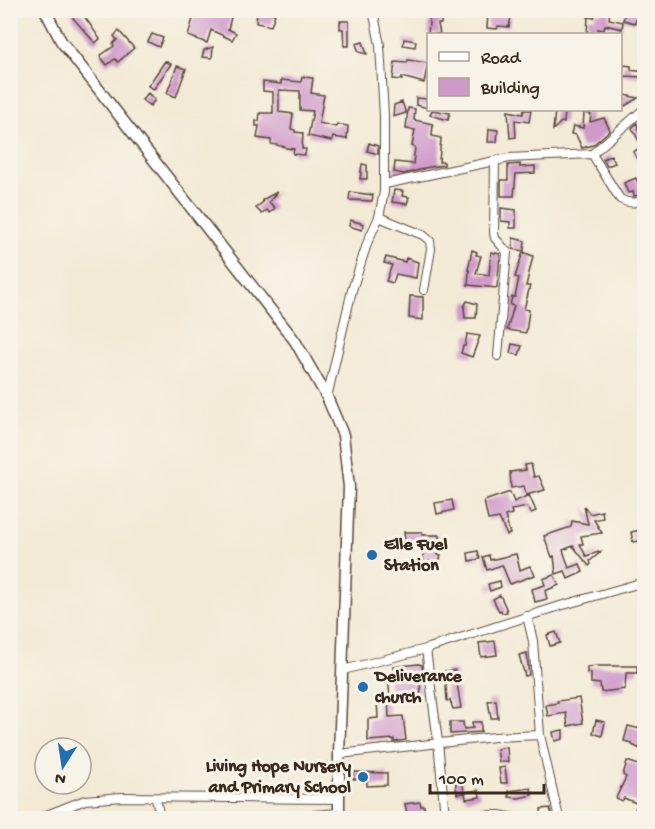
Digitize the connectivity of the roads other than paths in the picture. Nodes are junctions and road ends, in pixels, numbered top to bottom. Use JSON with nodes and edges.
{"nodes":[{"id":1,"x":45,"y":10,"type":"edge"},
{"id":2,"x":374,"y":10,"type":"edge"},
{"id":3,"x":645,"y":109,"type":"edge"},
{"id":4,"x":592,"y":154,"type":"junction"},
{"id":5,"x":495,"y":160,"type":"junction"},
{"id":6,"x":384,"y":184,"type":"junction"},
{"id":7,"x":645,"y":200,"type":"edge"},
{"id":8,"x":379,"y":217,"type":"junction"},
{"id":9,"x":424,"y":290,"type":"dead end"},
{"id":10,"x":498,"y":356,"type":"dead end"},
{"id":11,"x":327,"y":398,"type":"junction"},
{"id":12,"x":645,"y":582,"type":"edge"},
{"id":13,"x":527,"y":616,"type":"junction"},
{"id":14,"x":426,"y":649,"type":"junction"},
{"id":15,"x":343,"y":670,"type":"junction"},
{"id":16,"x":540,"y":735,"type":"junction"},
{"id":17,"x":438,"y":742,"type":"junction"},
{"id":18,"x":339,"y":754,"type":"junction"},
{"id":19,"x":156,"y":799,"type":"junction"},
{"id":20,"x":339,"y":800,"type":"junction"},
{"id":21,"x":645,"y":802,"type":"edge"},
{"id":22,"x":339,"y":816,"type":"edge"},
{"id":23,"x":445,"y":817,"type":"edge"},
{"id":24,"x":39,"y":819,"type":"edge"},
{"id":25,"x":160,"y":819,"type":"edge"},
{"id":26,"x":277,"y":819,"type":"edge"},
{"id":27,"x":515,"y":819,"type":"edge"},
{"id":28,"x":559,"y":819,"type":"edge"},
{"id":29,"x":635,"y":819,"type":"edge"}],
"edges":[{"from":1,"to":11,"type":"street"},
{"from":2,"to":6,"type":"street"},
{"from":3,"to":4,"type":"street"},
{"from":4,"to":5,"type":"street"},
{"from":4,"to":7,"type":"street"},
{"from":5,"to":6,"type":"street"},
{"from":5,"to":10,"type":"street"},
{"from":6,"to":8,"type":"street"},
{"from":8,"to":9,"type":"street"},
{"from":8,"to":11,"type":"street"},
{"from":11,"to":15,"type":"street"},
{"from":12,"to":13,"type":"street"},
{"from":13,"to":14,"type":"street"},
{"from":13,"to":16,"type":"street"},
{"from":14,"to":15,"type":"street"},
{"from":14,"to":17,"type":"street"},
{"from":15,"to":18,"type":"street"},
{"from":16,"to":17,"type":"street"},
{"from":16,"to":28,"type":"street"},
{"from":17,"to":18,"type":"street"},
{"from":17,"to":23,"type":"street"},
{"from":18,"to":20,"type":"street"},
{"from":19,"to":20,"type":"street"},
{"from":19,"to":24,"type":"street"},
{"from":19,"to":25,"type":"street"},
{"from":20,"to":22,"type":"street"},
{"from":21,"to":29,"type":"street"},
{"from":22,"to":26,"type":"street"},
{"from":23,"to":27,"type":"street"}]}
